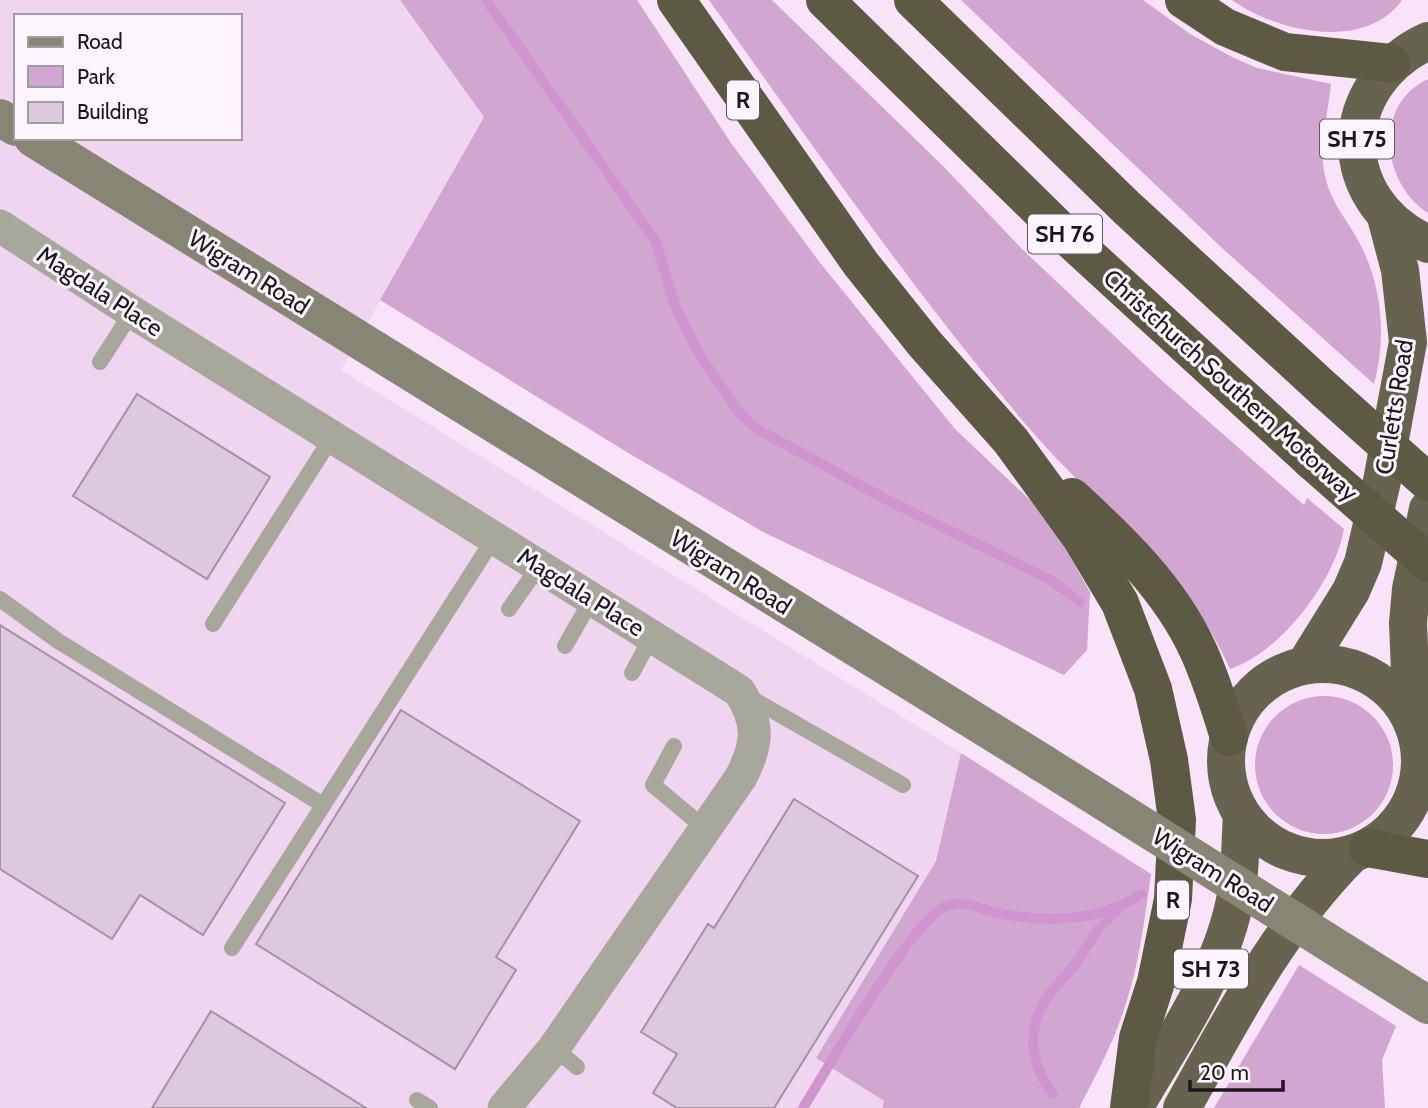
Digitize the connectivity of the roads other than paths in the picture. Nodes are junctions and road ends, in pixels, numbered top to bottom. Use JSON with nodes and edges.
{"nodes":[{"id":1,"x":676,"y":0,"type":"edge"},
{"id":2,"x":825,"y":0,"type":"edge"},
{"id":3,"x":912,"y":0,"type":"edge"},
{"id":4,"x":1184,"y":0,"type":"edge"},
{"id":5,"x":1409,"y":52,"type":"edge"},
{"id":6,"x":36,"y":140,"type":"edge"},
{"id":7,"x":1386,"y":217,"type":"junction"},
{"id":8,"x":0,"y":226,"type":"edge"},
{"id":9,"x":1428,"y":244,"type":"edge"},
{"id":10,"x":132,"y":312,"type":"junction"},
{"id":11,"x":100,"y":362,"type":"dead end"},
{"id":12,"x":332,"y":437,"type":"junction"},
{"id":13,"x":1011,"y":441,"type":"junction"},
{"id":14,"x":1428,"y":482,"type":"edge"},
{"id":15,"x":1427,"y":514,"type":"edge"},
{"id":16,"x":494,"y":538,"type":"junction"},
{"id":17,"x":1428,"y":563,"type":"edge"},
{"id":18,"x":539,"y":566,"type":"junction"},
{"id":19,"x":0,"y":599,"type":"edge"},
{"id":20,"x":592,"y":599,"type":"junction"},
{"id":21,"x":509,"y":609,"type":"dead end"},
{"id":22,"x":214,"y":624,"type":"dead end"},
{"id":23,"x":652,"y":636,"type":"junction"},
{"id":24,"x":565,"y":646,"type":"dead end"},
{"id":25,"x":1305,"y":665,"type":"junction"},
{"id":26,"x":632,"y":673,"type":"dead end"},
{"id":27,"x":739,"y":691,"type":"junction"},
{"id":28,"x":1413,"y":722,"type":"junction"},
{"id":29,"x":1229,"y":737,"type":"junction"},
{"id":30,"x":674,"y":746,"type":"dead end"},
{"id":31,"x":903,"y":785,"type":"dead end"},
{"id":32,"x":323,"y":805,"type":"junction"},
{"id":33,"x":1242,"y":815,"type":"junction"},
{"id":34,"x":707,"y":830,"type":"junction"},
{"id":35,"x":1359,"y":851,"type":"junction"},
{"id":36,"x":1428,"y":859,"type":"edge"},
{"id":37,"x":232,"y":948,"type":"dead end"},
{"id":38,"x":1428,"y":1005,"type":"edge"},
{"id":39,"x":504,"y":1108,"type":"edge"},
{"id":40,"x":1131,"y":1108,"type":"edge"},
{"id":41,"x":1182,"y":1108,"type":"edge"}],
"edges":[{"from":1,"to":13,"type":"highway","number":"R"},
{"from":2,"to":17,"type":"highway","name":"Christchurch Southern Motorway","number":"SH 76","bridge":true},
{"from":3,"to":14,"type":"highway","number":"SH 76","bridge":true},
{"from":4,"to":5,"type":"highway"},
{"from":5,"to":7,"type":"highway","number":"SH 75"},
{"from":6,"to":38,"type":"main road","name":"Wigram Road","bridge":true},
{"from":7,"to":9,"type":"highway"},
{"from":7,"to":25,"type":"highway","name":"Curletts Road","number":"SH 75"},
{"from":8,"to":10,"type":"street","name":"Magdala Place"},
{"from":10,"to":11,"type":"lane"},
{"from":10,"to":12,"type":"street","name":"Magdala Place"},
{"from":12,"to":16,"type":"street","name":"Magdala Place"},
{"from":12,"to":22,"type":"lane"},
{"from":13,"to":29,"type":"highway"},
{"from":13,"to":40,"type":"highway","number":"R"},
{"from":15,"to":28,"type":"highway","number":"SH 73"},
{"from":16,"to":18,"type":"street","name":"Magdala Place"},
{"from":16,"to":32,"type":"lane"},
{"from":18,"to":20,"type":"street","name":"Magdala Place"},
{"from":18,"to":21,"type":"lane"},
{"from":19,"to":32,"type":"lane"},
{"from":20,"to":23,"type":"street","name":"Magdala Place"},
{"from":20,"to":24,"type":"lane"},
{"from":23,"to":26,"type":"lane"},
{"from":23,"to":27,"type":"street","name":"Magdala Place"},
{"from":25,"to":28,"type":"highway"},
{"from":25,"to":29,"type":"highway","number":"SH 73"},
{"from":27,"to":31,"type":"lane"},
{"from":27,"to":34,"type":"street"},
{"from":28,"to":35,"type":"highway","number":"SH 73"},
{"from":29,"to":33,"type":"highway","number":"SH 73"},
{"from":30,"to":34,"type":"lane"},
{"from":32,"to":37,"type":"lane"},
{"from":33,"to":35,"type":"highway"},
{"from":33,"to":40,"type":"highway","number":"SH 73"},
{"from":34,"to":39,"type":"street"},
{"from":35,"to":36,"type":"highway"},
{"from":35,"to":41,"type":"highway","number":"SH 73"}]}
